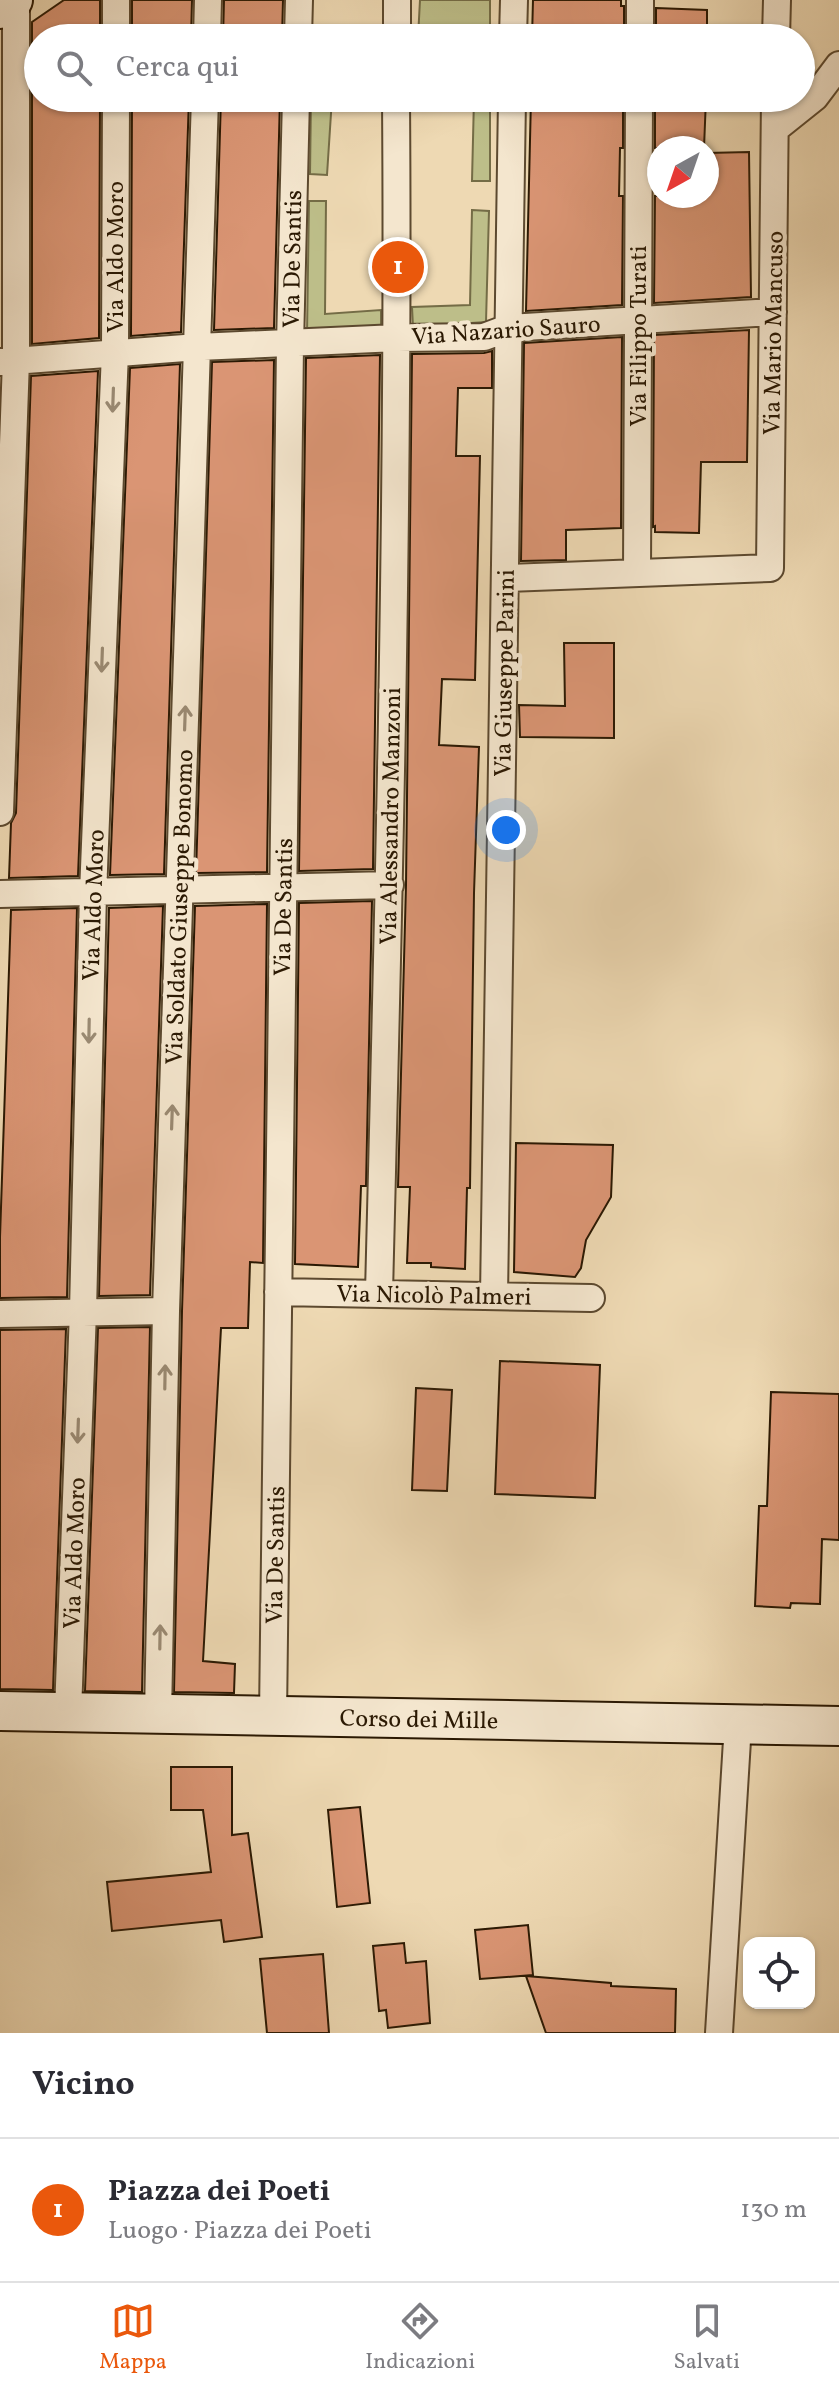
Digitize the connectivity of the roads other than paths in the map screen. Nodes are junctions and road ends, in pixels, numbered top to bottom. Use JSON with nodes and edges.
{"nodes":[{"id":1,"x":14,"y":0,"type":"edge"},
{"id":2,"x":116,"y":0,"type":"edge"},
{"id":3,"x":208,"y":0,"type":"edge"},
{"id":4,"x":299,"y":0,"type":"edge"},
{"id":5,"x":397,"y":0,"type":"edge"},
{"id":6,"x":514,"y":0,"type":"edge"},
{"id":7,"x":640,"y":0,"type":"edge"},
{"id":8,"x":777,"y":0,"type":"edge"},
{"id":9,"x":0,"y":9,"type":"edge"},
{"id":10,"x":116,"y":24,"type":"edge"},
{"id":11,"x":207,"y":24,"type":"edge"},
{"id":12,"x":298,"y":24,"type":"edge"},
{"id":13,"x":397,"y":24,"type":"edge"},
{"id":14,"x":513,"y":24,"type":"edge"},
{"id":15,"x":640,"y":24,"type":"edge"},
{"id":16,"x":776,"y":24,"type":"edge"},
{"id":17,"x":839,"y":65,"type":"edge"},
{"id":18,"x":815,"y":97,"type":"edge"},
{"id":19,"x":116,"y":112,"type":"edge"},
{"id":20,"x":205,"y":112,"type":"edge"},
{"id":21,"x":296,"y":112,"type":"edge"},
{"id":22,"x":396,"y":112,"type":"edge"},
{"id":23,"x":512,"y":112,"type":"edge"},
{"id":24,"x":639,"y":112,"type":"edge"},
{"id":25,"x":775,"y":112,"type":"edge"},
{"id":26,"x":796,"y":112,"type":"edge"},
{"id":27,"x":775,"y":129,"type":"junction"},
{"id":28,"x":773,"y":312,"type":"junction"},
{"id":29,"x":638,"y":321,"type":"junction"},
{"id":30,"x":508,"y":328,"type":"junction"},
{"id":31,"x":397,"y":338,"type":"junction"},
{"id":32,"x":290,"y":345,"type":"junction"},
{"id":33,"x":198,"y":347,"type":"junction"},
{"id":34,"x":115,"y":352,"type":"junction"},
{"id":35,"x":8,"y":361,"type":"edge"},
{"id":36,"x":637,"y":573,"type":"junction"},
{"id":37,"x":505,"y":578,"type":"junction"},
{"id":38,"x":0,"y":812,"type":"edge"},
{"id":39,"x":390,"y":885,"type":"junction"},
{"id":40,"x":283,"y":887,"type":"junction"},
{"id":41,"x":179,"y":890,"type":"junction"},
{"id":42,"x":93,"y":893,"type":"junction"},
{"id":43,"x":0,"y":894,"type":"edge"},
{"id":44,"x":278,"y":1292,"type":"junction"},
{"id":45,"x":379,"y":1293,"type":"junction"},
{"id":46,"x":494,"y":1296,"type":"junction"},
{"id":47,"x":591,"y":1298,"type":"dead end"},
{"id":48,"x":83,"y":1311,"type":"junction"},
{"id":49,"x":166,"y":1311,"type":"junction"},
{"id":50,"x":0,"y":1314,"type":"edge"},
{"id":51,"x":0,"y":1711,"type":"edge"},
{"id":52,"x":68,"y":1712,"type":"junction"},
{"id":53,"x":158,"y":1715,"type":"junction"},
{"id":54,"x":273,"y":1716,"type":"junction"},
{"id":55,"x":738,"y":1724,"type":"junction"},
{"id":56,"x":839,"y":1726,"type":"edge"},
{"id":57,"x":719,"y":2033,"type":"edge"}],
"edges":[{"from":1,"to":9,"type":"street"},
{"from":1,"to":35,"type":"street"},
{"from":2,"to":10,"type":"street"},
{"from":3,"to":11,"type":"street"},
{"from":4,"to":12,"type":"street"},
{"from":5,"to":13,"type":"street"},
{"from":6,"to":14,"type":"street"},
{"from":7,"to":15,"type":"street"},
{"from":8,"to":16,"type":"street"},
{"from":17,"to":18,"type":"street"},
{"from":19,"to":34,"type":"street","name":"Via Aldo Moro"},
{"from":20,"to":33,"type":"street","name":"Via Soldato Giuseppe Bonomo"},
{"from":21,"to":32,"type":"street","name":"Via De Santis"},
{"from":22,"to":31,"type":"street","name":"Via Alessandro Manzoni"},
{"from":23,"to":30,"type":"street","name":"Via Giuseppe Parini"},
{"from":24,"to":29,"type":"street","name":"Via Filippo Turati"},
{"from":25,"to":27,"type":"street","name":"Via Mario Mancuso"},
{"from":26,"to":27,"type":"street"},
{"from":27,"to":28,"type":"street","name":"Via Mario Mancuso"},
{"from":28,"to":29,"type":"street","name":"Via Nazario Sauro"},
{"from":28,"to":36,"type":"street","name":"Via Mario Mancuso"},
{"from":29,"to":30,"type":"street","name":"Via Nazario Sauro"},
{"from":29,"to":36,"type":"street","name":"Via Filippo Turati"},
{"from":30,"to":31,"type":"street","name":"Via Nazario Sauro"},
{"from":30,"to":37,"type":"street","name":"Via Giuseppe Parini"},
{"from":31,"to":32,"type":"street","name":"Via Nazario Sauro"},
{"from":31,"to":39,"type":"street","name":"Via Alessandro Manzoni"},
{"from":32,"to":33,"type":"street","name":"Via Nazario Sauro"},
{"from":32,"to":40,"type":"street","name":"Via De Santis"},
{"from":33,"to":34,"type":"street","name":"Via Nazario Sauro"},
{"from":41,"to":33,"type":"street","name":"Via Soldato Giuseppe Bonomo","one_way":true},
{"from":34,"to":35,"type":"street","name":"Via Nazario Sauro"},
{"from":34,"to":42,"type":"street","name":"Via Aldo Moro","one_way":true},
{"from":35,"to":38,"type":"street"},
{"from":36,"to":37,"type":"street"},
{"from":37,"to":46,"type":"street","name":"Via Giuseppe Parini"},
{"from":39,"to":40,"type":"street"},
{"from":39,"to":45,"type":"street","name":"Via Alessandro Manzoni"},
{"from":40,"to":41,"type":"street"},
{"from":40,"to":44,"type":"street","name":"Via De Santis"},
{"from":41,"to":42,"type":"street"},
{"from":49,"to":41,"type":"street","name":"Via Soldato Giuseppe Bonomo","one_way":true},
{"from":42,"to":43,"type":"street"},
{"from":42,"to":48,"type":"street","name":"Via Aldo Moro","one_way":true},
{"from":44,"to":45,"type":"street","name":"Via Nicolò Palmeri"},
{"from":44,"to":54,"type":"street","name":"Via De Santis"},
{"from":45,"to":46,"type":"street","name":"Via Nicolò Palmeri"},
{"from":46,"to":47,"type":"street","name":"Via Nicolò Palmeri"},
{"from":48,"to":49,"type":"street"},
{"from":48,"to":50,"type":"street"},
{"from":48,"to":52,"type":"street","name":"Via Aldo Moro","one_way":true},
{"from":53,"to":49,"type":"street","name":"Via Soldato Giuseppe Bonomo","one_way":true},
{"from":51,"to":52,"type":"street","name":"Corso dei Mille"},
{"from":52,"to":53,"type":"street","name":"Corso dei Mille"},
{"from":53,"to":54,"type":"street","name":"Corso dei Mille"},
{"from":54,"to":55,"type":"street","name":"Corso dei Mille"},
{"from":55,"to":56,"type":"street","name":"Corso dei Mille"},
{"from":55,"to":57,"type":"street"}]}
